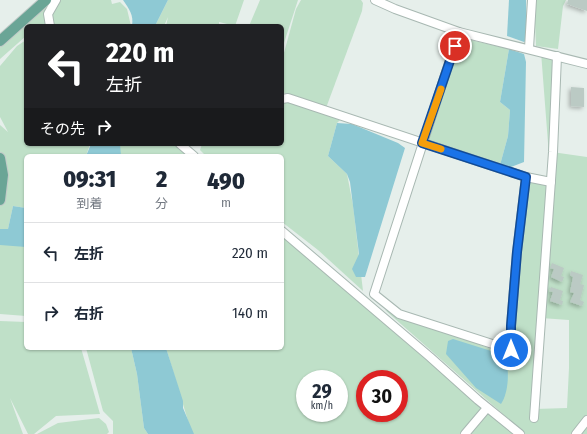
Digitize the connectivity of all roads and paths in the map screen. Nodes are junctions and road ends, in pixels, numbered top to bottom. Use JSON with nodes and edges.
{"nodes":[{"id":1,"x":46,"y":0,"type":"edge"},
{"id":2,"x":56,"y":0,"type":"edge"},
{"id":3,"x":375,"y":0,"type":"edge"},
{"id":4,"x":532,"y":0,"type":"edge"},
{"id":5,"x":50,"y":24,"type":"edge"},
{"id":6,"x":459,"y":32,"type":"junction"},
{"id":7,"x":0,"y":41,"type":"edge"},
{"id":8,"x":529,"y":48,"type":"junction"},
{"id":9,"x":556,"y":56,"type":"junction"},
{"id":10,"x":587,"y":64,"type":"edge"},
{"id":11,"x":284,"y":99,"type":"edge"},
{"id":12,"x":422,"y":143,"type":"junction"},
{"id":13,"x":182,"y":146,"type":"edge"},
{"id":14,"x":192,"y":154,"type":"edge"},
{"id":15,"x":0,"y":158,"type":"edge"},
{"id":16,"x":526,"y":177,"type":"junction"},
{"id":17,"x":551,"y":182,"type":"junction"},
{"id":18,"x":0,"y":200,"type":"edge"},
{"id":19,"x":284,"y":233,"type":"edge"},
{"id":20,"x":487,"y":408,"type":"junction"},
{"id":21,"x":534,"y":418,"type":"dead end"},
{"id":22,"x":587,"y":420,"type":"edge"},
{"id":23,"x":465,"y":434,"type":"edge"},
{"id":24,"x":520,"y":434,"type":"edge"},
{"id":25,"x":576,"y":434,"type":"edge"}],
"edges":[{"from":1,"to":7,"type":"main road"},
{"from":2,"to":5,"type":"street"},
{"from":3,"to":6,"type":"street"},
{"from":4,"to":8,"type":"street"},
{"from":6,"to":8,"type":"street"},
{"from":6,"to":12,"type":"street"},
{"from":8,"to":9,"type":"street"},
{"from":9,"to":10,"type":"street"},
{"from":9,"to":17,"type":"street"},
{"from":11,"to":12,"type":"street"},
{"from":12,"to":16,"type":"street"},
{"from":12,"to":16,"type":"street"},
{"from":13,"to":14,"type":"street"},
{"from":15,"to":18,"type":"main road"},
{"from":16,"to":17,"type":"street"},
{"from":17,"to":21,"type":"street"},
{"from":19,"to":20,"type":"street"},
{"from":20,"to":23,"type":"street"},
{"from":20,"to":24,"type":"street"},
{"from":22,"to":25,"type":"street"}]}
